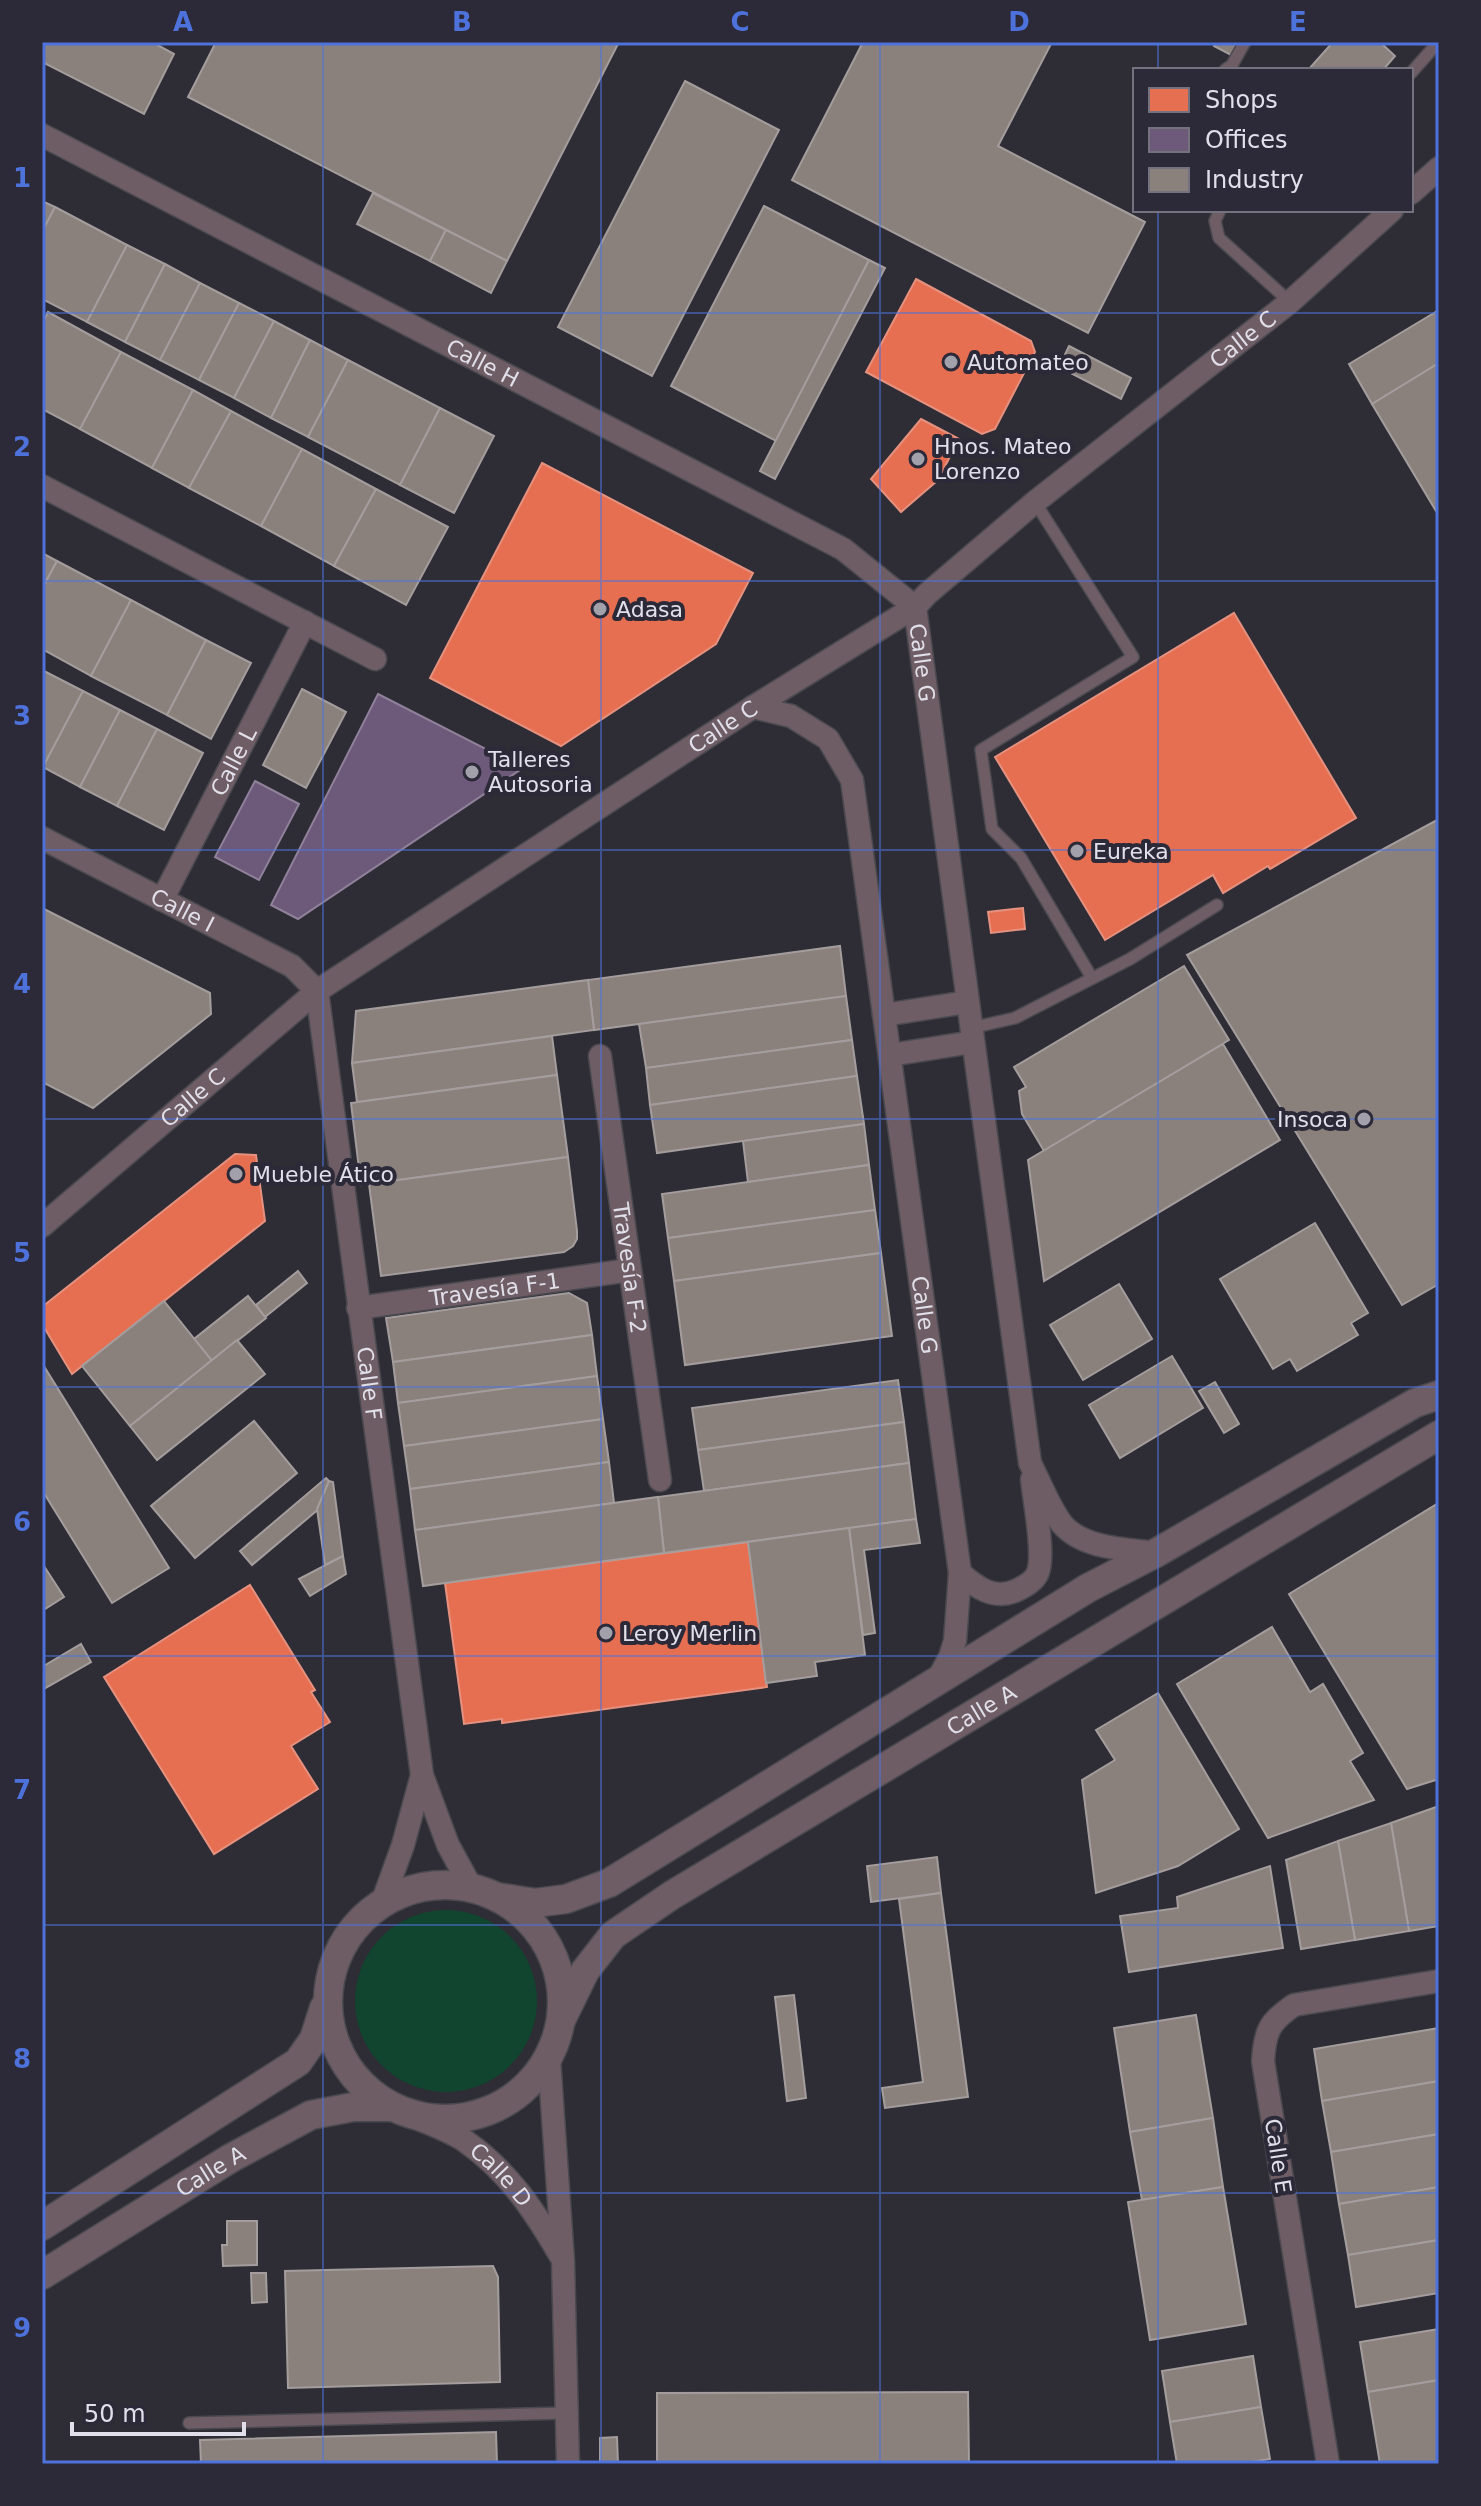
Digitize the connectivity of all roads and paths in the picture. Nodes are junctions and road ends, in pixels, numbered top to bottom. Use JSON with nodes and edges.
{"nodes":[{"id":1,"x":1245,"y":42,"type":"edge"},
{"id":2,"x":1435,"y":42,"type":"edge"},
{"id":3,"x":1228,"y":68,"type":"edge"},
{"id":4,"x":1413,"y":71,"type":"edge"},
{"id":5,"x":42,"y":135,"type":"edge"},
{"id":6,"x":1439,"y":168,"type":"edge"},
{"id":7,"x":1413,"y":191,"type":"edge"},
{"id":8,"x":1219,"y":212,"type":"edge"},
{"id":9,"x":1390,"y":212,"type":"edge"},
{"id":10,"x":1290,"y":302,"type":"junction"},
{"id":11,"x":42,"y":486,"type":"edge"},
{"id":12,"x":1035,"y":502,"type":"junction"},
{"id":13,"x":915,"y":607,"type":"junction"},
{"id":14,"x":305,"y":622,"type":"junction"},
{"id":15,"x":375,"y":659,"type":"dead end"},
{"id":16,"x":753,"y":707,"type":"junction"},
{"id":17,"x":42,"y":838,"type":"edge"},
{"id":18,"x":162,"y":900,"type":"junction"},
{"id":19,"x":1217,"y":905,"type":"dead end"},
{"id":20,"x":1092,"y":978,"type":"junction"},
{"id":21,"x":317,"y":991,"type":"junction"},
{"id":22,"x":967,"y":1002,"type":"junction"},
{"id":23,"x":884,"y":1015,"type":"junction"},
{"id":24,"x":972,"y":1035,"type":"junction"},
{"id":25,"x":890,"y":1055,"type":"junction"},
{"id":26,"x":600,"y":1056,"type":"dead end"},
{"id":27,"x":42,"y":1226,"type":"edge"},
{"id":28,"x":630,"y":1270,"type":"junction"},
{"id":29,"x":358,"y":1308,"type":"junction"},
{"id":30,"x":1439,"y":1382,"type":"edge"},
{"id":31,"x":1427,"y":1399,"type":"edge"},
{"id":32,"x":1439,"y":1435,"type":"edge"},
{"id":33,"x":1439,"y":1452,"type":"edge"},
{"id":34,"x":1400,"y":1457,"type":"junction"},
{"id":35,"x":1030,"y":1463,"type":"junction"},
{"id":36,"x":660,"y":1480,"type":"dead end"},
{"id":37,"x":1156,"y":1553,"type":"junction"},
{"id":38,"x":960,"y":1573,"type":"junction"},
{"id":39,"x":938,"y":1679,"type":"junction"},
{"id":40,"x":422,"y":1775,"type":"junction"},
{"id":41,"x":484,"y":1892,"type":"junction"},
{"id":42,"x":382,"y":1903,"type":"junction"},
{"id":43,"x":1439,"y":1981,"type":"edge"},
{"id":44,"x":327,"y":1999,"type":"junction"},
{"id":45,"x":561,"y":2020,"type":"junction"},
{"id":46,"x":549,"y":2059,"type":"junction"},
{"id":47,"x":403,"y":2112,"type":"junction"},
{"id":48,"x":42,"y":2226,"type":"edge"},
{"id":49,"x":563,"y":2261,"type":"junction"},
{"id":50,"x":42,"y":2275,"type":"edge"},
{"id":51,"x":567,"y":2413,"type":"junction"},
{"id":52,"x":189,"y":2423,"type":"dead end"},
{"id":53,"x":568,"y":2464,"type":"edge"},
{"id":54,"x":1328,"y":2464,"type":"edge"}],
"edges":[{"from":1,"to":3,"type":"lane"},
{"from":2,"to":4,"type":"lane"},
{"from":5,"to":13,"type":"street","name":"Calle H"},
{"from":6,"to":7,"type":"street"},
{"from":8,"to":10,"type":"lane"},
{"from":9,"to":10,"type":"street","name":"Calle C"},
{"from":10,"to":12,"type":"street","name":"Calle C"},
{"from":11,"to":14,"type":"street"},
{"from":12,"to":13,"type":"street","name":"Calle C"},
{"from":12,"to":20,"type":"lane"},
{"from":13,"to":16,"type":"street","name":"Calle C"},
{"from":13,"to":22,"type":"street","name":"Calle G"},
{"from":14,"to":15,"type":"street"},
{"from":14,"to":18,"type":"street","name":"Calle L"},
{"from":16,"to":21,"type":"street","name":"Calle C"},
{"from":16,"to":23,"type":"street","name":"Calle G"},
{"from":17,"to":18,"type":"street","name":"Calle I"},
{"from":18,"to":21,"type":"street","name":"Calle I"},
{"from":19,"to":20,"type":"lane"},
{"from":20,"to":24,"type":"lane"},
{"from":21,"to":27,"type":"street","name":"Calle C"},
{"from":21,"to":29,"type":"street","name":"Calle F"},
{"from":22,"to":23,"type":"street"},
{"from":22,"to":24,"type":"street","name":"Calle G"},
{"from":23,"to":25,"type":"street","name":"Calle G"},
{"from":24,"to":25,"type":"street"},
{"from":24,"to":35,"type":"street","name":"Calle G"},
{"from":25,"to":38,"type":"street","name":"Calle G"},
{"from":26,"to":28,"type":"street","name":"Travesía F-2"},
{"from":28,"to":29,"type":"street","name":"Travesía F-1"},
{"from":28,"to":36,"type":"street","name":"Travesía F-2"},
{"from":29,"to":40,"type":"street","name":"Calle F"},
{"from":30,"to":31,"type":"street"},
{"from":31,"to":37,"type":"street"},
{"from":32,"to":34,"type":"street","name":"Calle A"},
{"from":33,"to":34,"type":"street"},
{"from":34,"to":45,"type":"street","name":"Calle A"},
{"from":35,"to":37,"type":"street","name":"Calle G"},
{"from":35,"to":38,"type":"street","name":"Calle G"},
{"from":37,"to":39,"type":"street"},
{"from":38,"to":39,"type":"street","name":"Calle G"},
{"from":39,"to":41,"type":"street"},
{"from":40,"to":41,"type":"street","name":"Calle F"},
{"from":40,"to":42,"type":"street","name":"Calle F"},
{"from":41,"to":42,"type":"street"},
{"from":41,"to":45,"type":"street"},
{"from":42,"to":44,"type":"street"},
{"from":43,"to":54,"type":"street","name":"Calle E"},
{"from":44,"to":47,"type":"street"},
{"from":44,"to":48,"type":"street","name":"Calle A"},
{"from":45,"to":46,"type":"street"},
{"from":46,"to":47,"type":"street"},
{"from":46,"to":49,"type":"street","name":"Calle D"},
{"from":47,"to":49,"type":"street","name":"Calle D"},
{"from":47,"to":50,"type":"street","name":"Calle A"},
{"from":49,"to":51,"type":"street","name":"Calle D"},
{"from":51,"to":52,"type":"lane"},
{"from":51,"to":53,"type":"street","name":"Calle D"}]}
